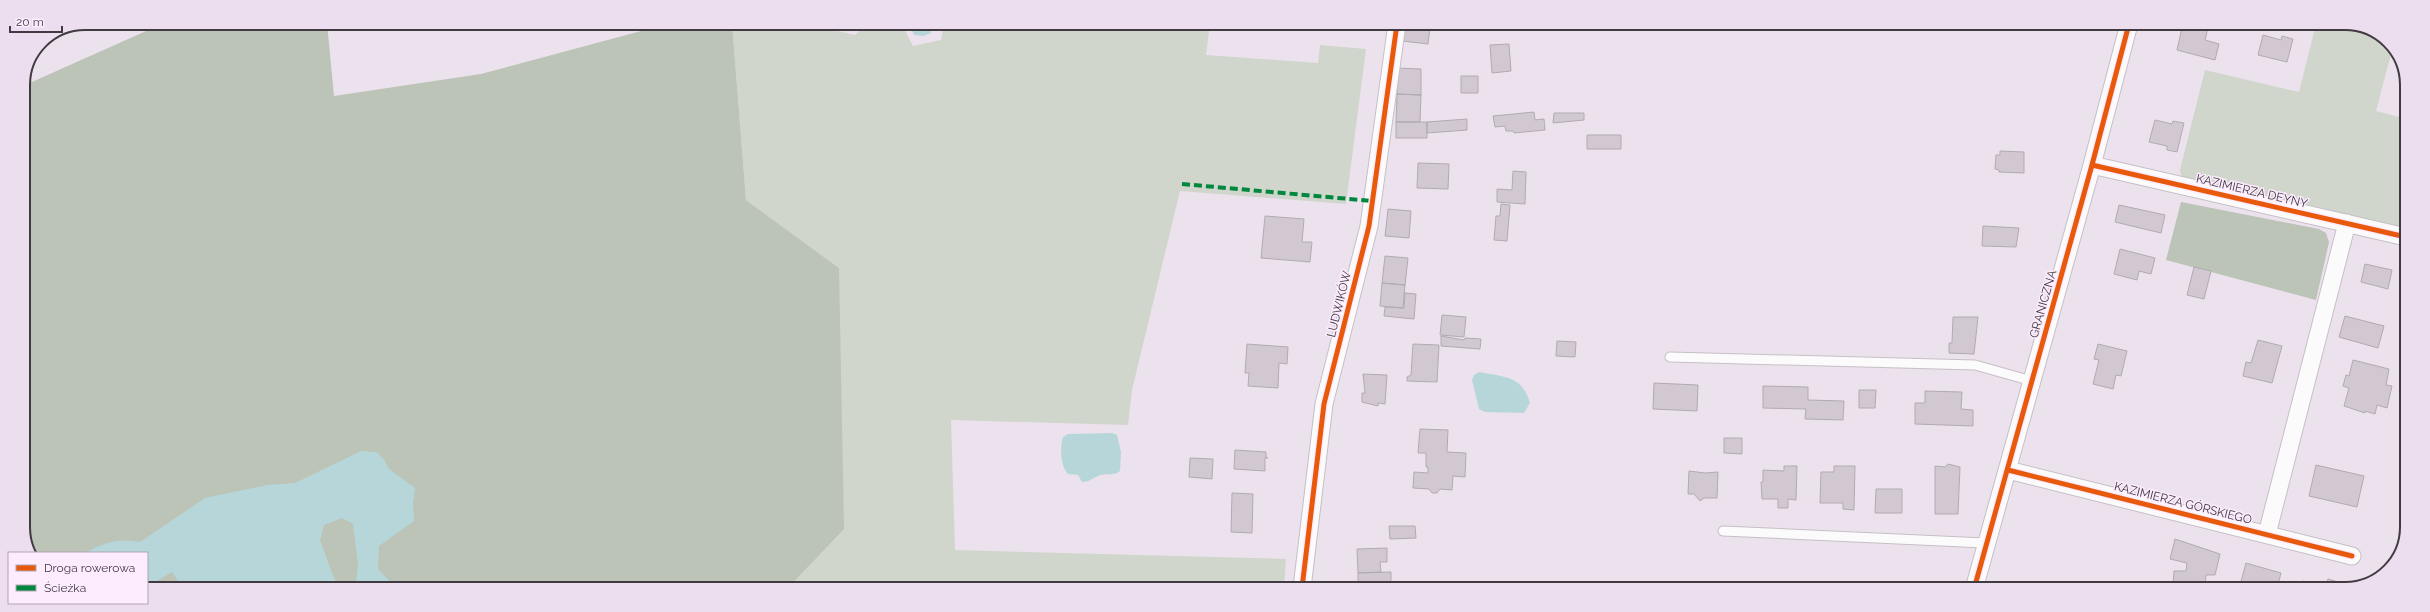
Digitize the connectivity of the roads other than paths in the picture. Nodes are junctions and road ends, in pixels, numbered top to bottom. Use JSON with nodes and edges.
{"nodes":[{"id":1,"x":1396,"y":30,"type":"edge"},
{"id":2,"x":2127,"y":30,"type":"edge"},
{"id":3,"x":2092,"y":165,"type":"junction"},
{"id":4,"x":2346,"y":223,"type":"junction"},
{"id":5,"x":2400,"y":236,"type":"edge"},
{"id":6,"x":1670,"y":357,"type":"dead end"},
{"id":7,"x":2032,"y":381,"type":"junction"},
{"id":8,"x":2008,"y":470,"type":"junction"},
{"id":9,"x":1723,"y":531,"type":"dead end"},
{"id":10,"x":2267,"y":534,"type":"junction"},
{"id":11,"x":1985,"y":543,"type":"junction"},
{"id":12,"x":2352,"y":556,"type":"dead end"},
{"id":13,"x":1303,"y":582,"type":"edge"},
{"id":14,"x":1976,"y":582,"type":"edge"}],
"edges":[{"from":1,"to":13,"type":"street","name":"LUDWIKÓW"},
{"from":2,"to":3,"type":"street","name":"GRANICZNA"},
{"from":3,"to":4,"type":"street","name":"KAZIMIERZA DEYNY"},
{"from":3,"to":7,"type":"street","name":"GRANICZNA"},
{"from":4,"to":5,"type":"street","name":"KAZIMIERZA DEYNY"},
{"from":4,"to":10,"type":"street","name":"KAZIMIERZA GÓRSKIEGO"},
{"from":6,"to":7,"type":"lane"},
{"from":7,"to":8,"type":"street","name":"GRANICZNA"},
{"from":8,"to":10,"type":"street","name":"KAZIMIERZA GÓRSKIEGO"},
{"from":8,"to":11,"type":"street","name":"GRANICZNA"},
{"from":9,"to":11,"type":"lane"},
{"from":10,"to":12,"type":"street","name":"KAZIMIERZA GÓRSKIEGO"},
{"from":11,"to":14,"type":"street","name":"GRANICZNA"}]}
